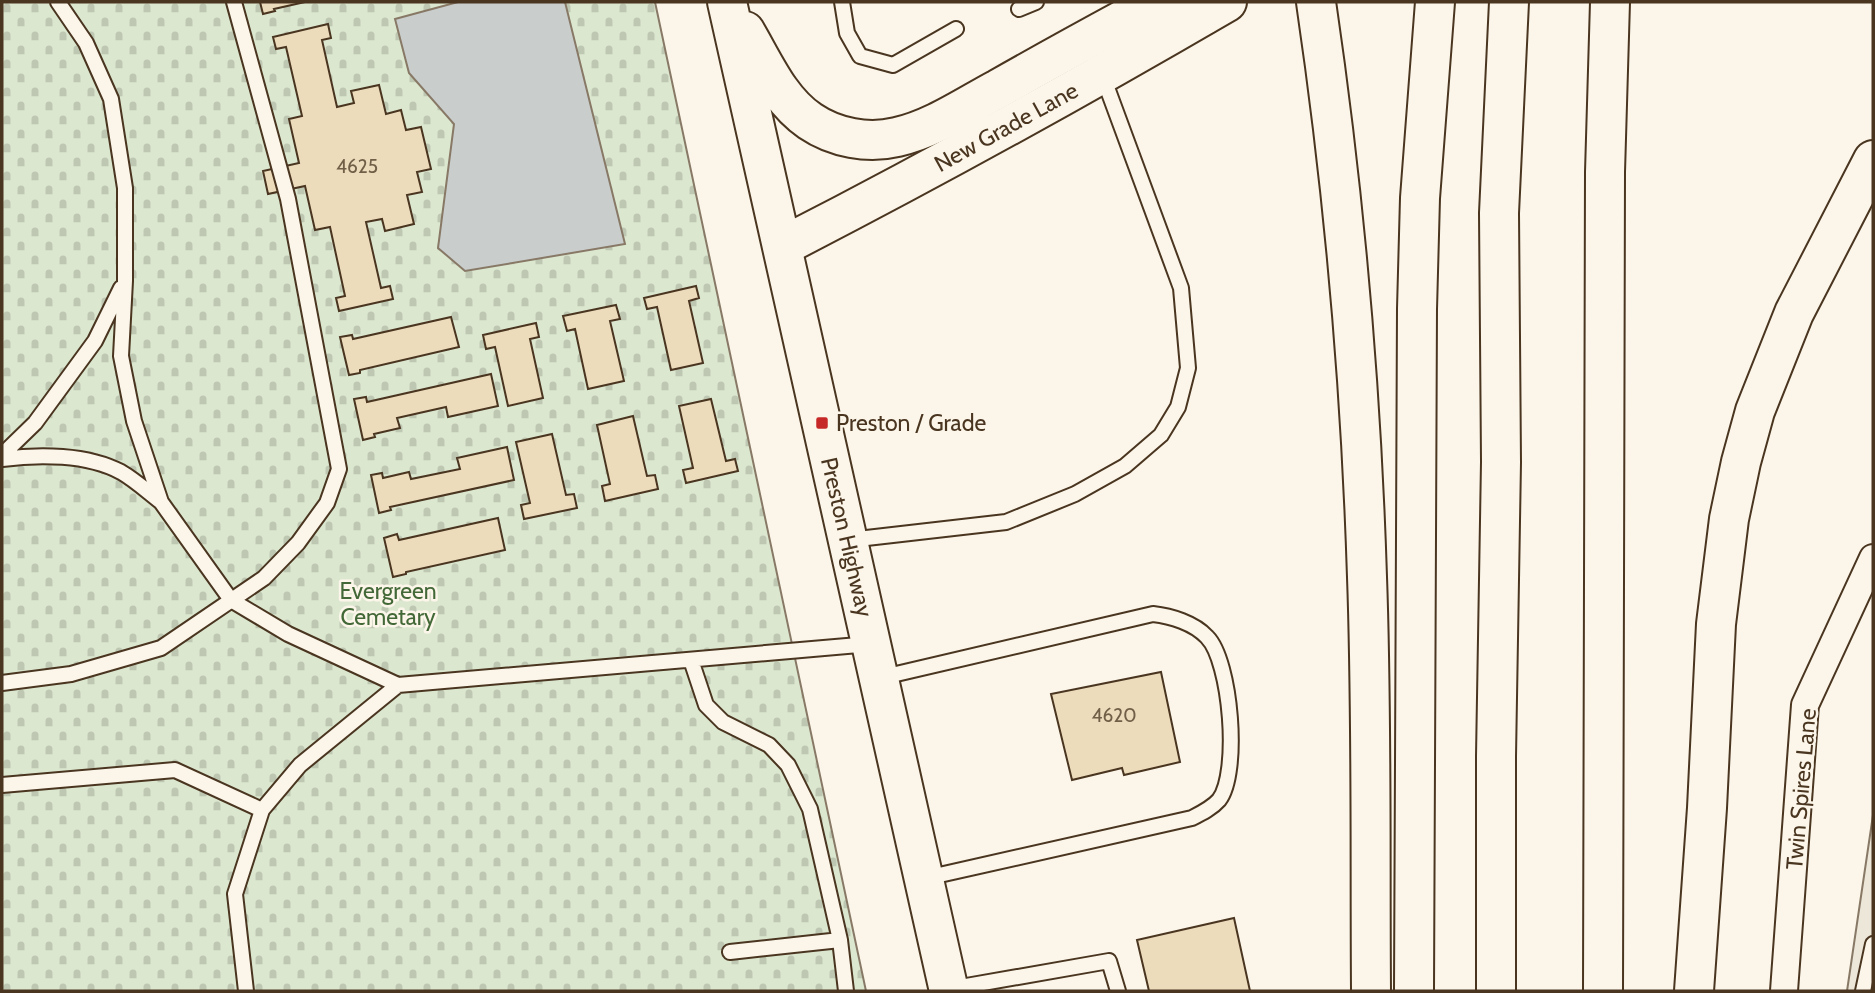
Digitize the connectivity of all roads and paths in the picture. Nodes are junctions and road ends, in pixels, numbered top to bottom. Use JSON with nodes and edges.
{"nodes":[{"id":1,"x":58,"y":2,"type":"edge"},
{"id":2,"x":234,"y":2,"type":"edge"},
{"id":3,"x":727,"y":2,"type":"edge"},
{"id":4,"x":842,"y":2,"type":"edge"},
{"id":5,"x":1036,"y":2,"type":"edge"},
{"id":6,"x":1436,"y":2,"type":"edge"},
{"id":7,"x":1509,"y":2,"type":"edge"},
{"id":8,"x":1610,"y":2,"type":"edge"},
{"id":9,"x":1216,"y":8,"type":"edge"},
{"id":10,"x":1019,"y":9,"type":"dead end"},
{"id":11,"x":1318,"y":13,"type":"edge"},
{"id":12,"x":957,"y":29,"type":"dead end"},
{"id":13,"x":1102,"y":74,"type":"junction"},
{"id":14,"x":1872,"y":163,"type":"edge"},
{"id":15,"x":783,"y":247,"type":"junction"},
{"id":16,"x":125,"y":281,"type":"junction"},
{"id":17,"x":2,"y":457,"type":"edge"},
{"id":18,"x":161,"y":502,"type":"junction"},
{"id":19,"x":848,"y":540,"type":"junction"},
{"id":20,"x":1870,"y":575,"type":"edge"},
{"id":21,"x":231,"y":600,"type":"junction"},
{"id":22,"x":691,"y":660,"type":"junction"},
{"id":23,"x":875,"y":661,"type":"junction"},
{"id":24,"x":2,"y":683,"type":"edge"},
{"id":25,"x":398,"y":685,"type":"junction"},
{"id":26,"x":2,"y":785,"type":"edge"},
{"id":27,"x":262,"y":810,"type":"junction"},
{"id":28,"x":924,"y":879,"type":"junction"},
{"id":29,"x":840,"y":940,"type":"junction"},
{"id":30,"x":1873,"y":944,"type":"edge"},
{"id":31,"x":730,"y":952,"type":"dead end"},
{"id":32,"x":949,"y":990,"type":"edge"},
{"id":33,"x":246,"y":991,"type":"edge"},
{"id":34,"x":846,"y":991,"type":"edge"},
{"id":35,"x":1118,"y":991,"type":"edge"},
{"id":36,"x":1371,"y":991,"type":"edge"},
{"id":37,"x":1414,"y":991,"type":"edge"},
{"id":38,"x":1496,"y":991,"type":"edge"},
{"id":39,"x":1603,"y":991,"type":"edge"},
{"id":40,"x":1694,"y":991,"type":"edge"},
{"id":41,"x":1784,"y":991,"type":"edge"},
{"id":42,"x":1863,"y":991,"type":"edge"}],
"edges":[{"from":1,"to":16,"type":"lane"},
{"from":2,"to":21,"type":"lane"},
{"from":3,"to":9,"type":"main road"},
{"from":3,"to":15,"type":"main road","name":"Preston Highway"},
{"from":4,"to":12,"type":"lane"},
{"from":5,"to":10,"type":"lane"},
{"from":6,"to":37,"type":"main road"},
{"from":7,"to":38,"type":"main road"},
{"from":8,"to":39,"type":"main road"},
{"from":9,"to":13,"type":"main road","name":"New Grade Lane"},
{"from":11,"to":36,"type":"main road"},
{"from":13,"to":15,"type":"main road","name":"New Grade Lane"},
{"from":13,"to":19,"type":"lane"},
{"from":14,"to":40,"type":"main road"},
{"from":15,"to":19,"type":"main road","name":"Preston Highway"},
{"from":16,"to":17,"type":"lane"},
{"from":16,"to":18,"type":"lane"},
{"from":17,"to":18,"type":"lane"},
{"from":18,"to":21,"type":"lane"},
{"from":19,"to":23,"type":"main road","name":"Preston Highway"},
{"from":20,"to":41,"type":"street","name":"Twin Spires Lane"},
{"from":21,"to":24,"type":"lane"},
{"from":21,"to":25,"type":"lane"},
{"from":22,"to":23,"type":"lane"},
{"from":22,"to":25,"type":"lane"},
{"from":22,"to":29,"type":"lane"},
{"from":23,"to":28,"type":"main road","name":"Preston Highway"},
{"from":23,"to":28,"type":"lane"},
{"from":25,"to":27,"type":"lane"},
{"from":26,"to":27,"type":"lane"},
{"from":27,"to":33,"type":"lane"},
{"from":28,"to":32,"type":"main road","name":"Preston Highway"},
{"from":29,"to":31,"type":"lane"},
{"from":29,"to":34,"type":"lane"},
{"from":30,"to":42,"type":"lane"},
{"from":32,"to":35,"type":"lane"}]}
